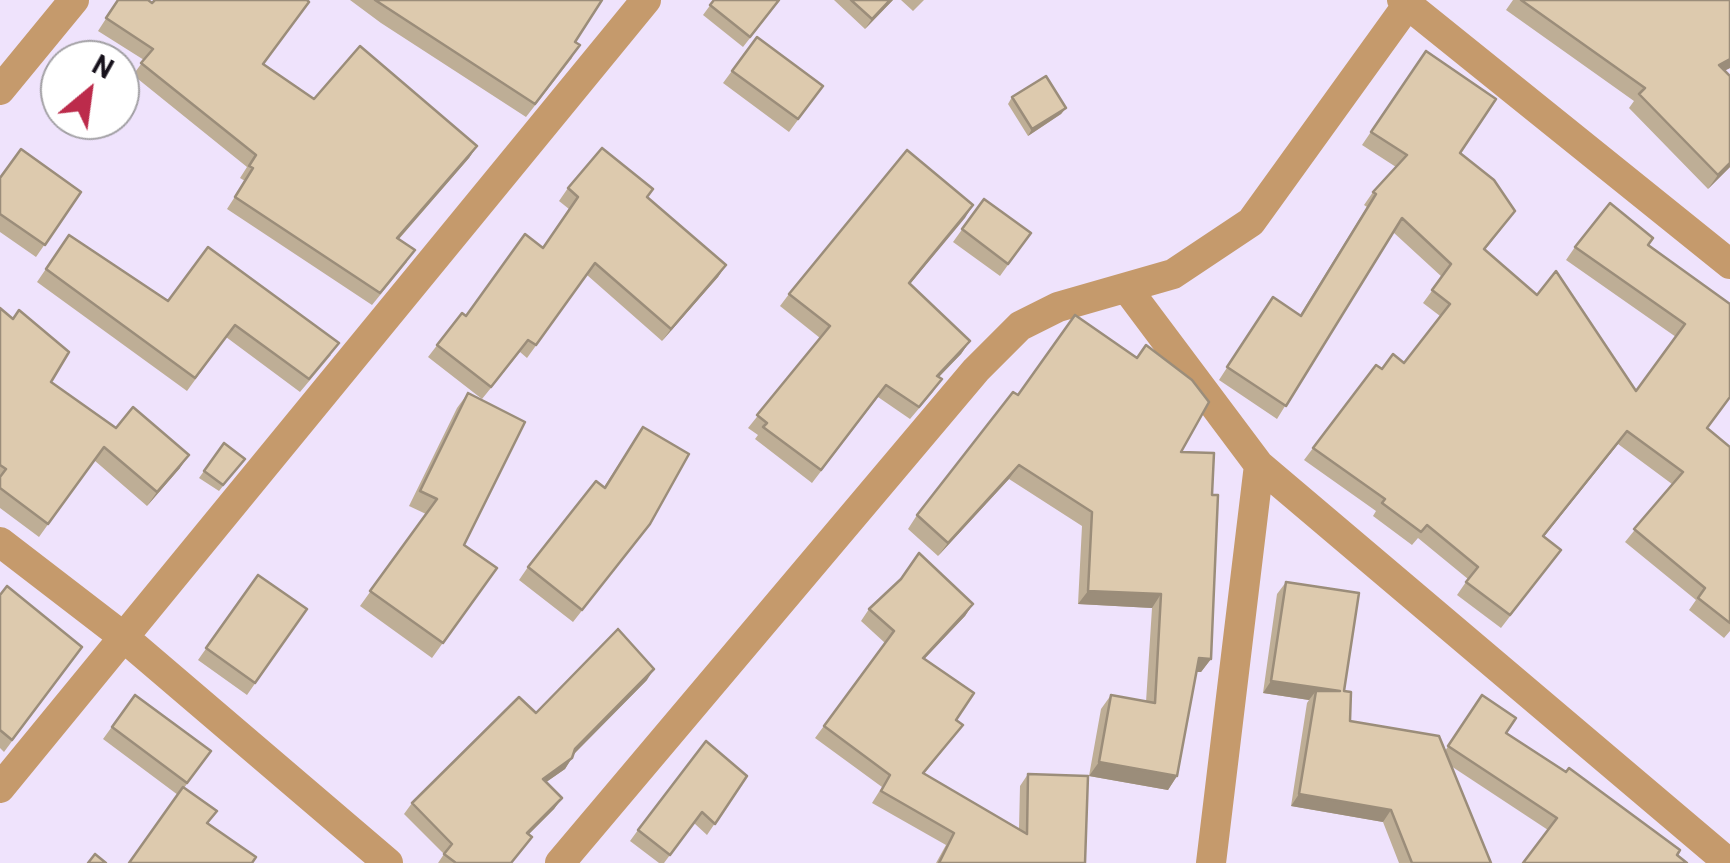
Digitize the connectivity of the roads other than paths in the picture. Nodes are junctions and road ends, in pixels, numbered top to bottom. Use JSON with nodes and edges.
{"nodes":[{"id":1,"x":74,"y":0,"type":"edge"},
{"id":2,"x":646,"y":0,"type":"edge"},
{"id":3,"x":1407,"y":1,"type":"edge"},
{"id":4,"x":0,"y":90,"type":"edge"},
{"id":5,"x":1730,"y":264,"type":"edge"},
{"id":6,"x":1128,"y":290,"type":"junction"},
{"id":7,"x":1258,"y":465,"type":"junction"},
{"id":8,"x":0,"y":542,"type":"edge"},
{"id":9,"x":121,"y":636,"type":"junction"},
{"id":10,"x":0,"y":788,"type":"edge"},
{"id":11,"x":388,"y":863,"type":"edge"},
{"id":12,"x":560,"y":863,"type":"edge"},
{"id":13,"x":1211,"y":863,"type":"edge"},
{"id":14,"x":1729,"y":863,"type":"edge"}],
"edges":[{"from":1,"to":4,"type":"street"},
{"from":2,"to":9,"type":"street"},
{"from":3,"to":5,"type":"street"},
{"from":3,"to":6,"type":"street"},
{"from":6,"to":7,"type":"street"},
{"from":6,"to":12,"type":"street"},
{"from":7,"to":13,"type":"street"},
{"from":7,"to":14,"type":"street"},
{"from":8,"to":9,"type":"street"},
{"from":9,"to":10,"type":"street"},
{"from":9,"to":11,"type":"street"}]}
